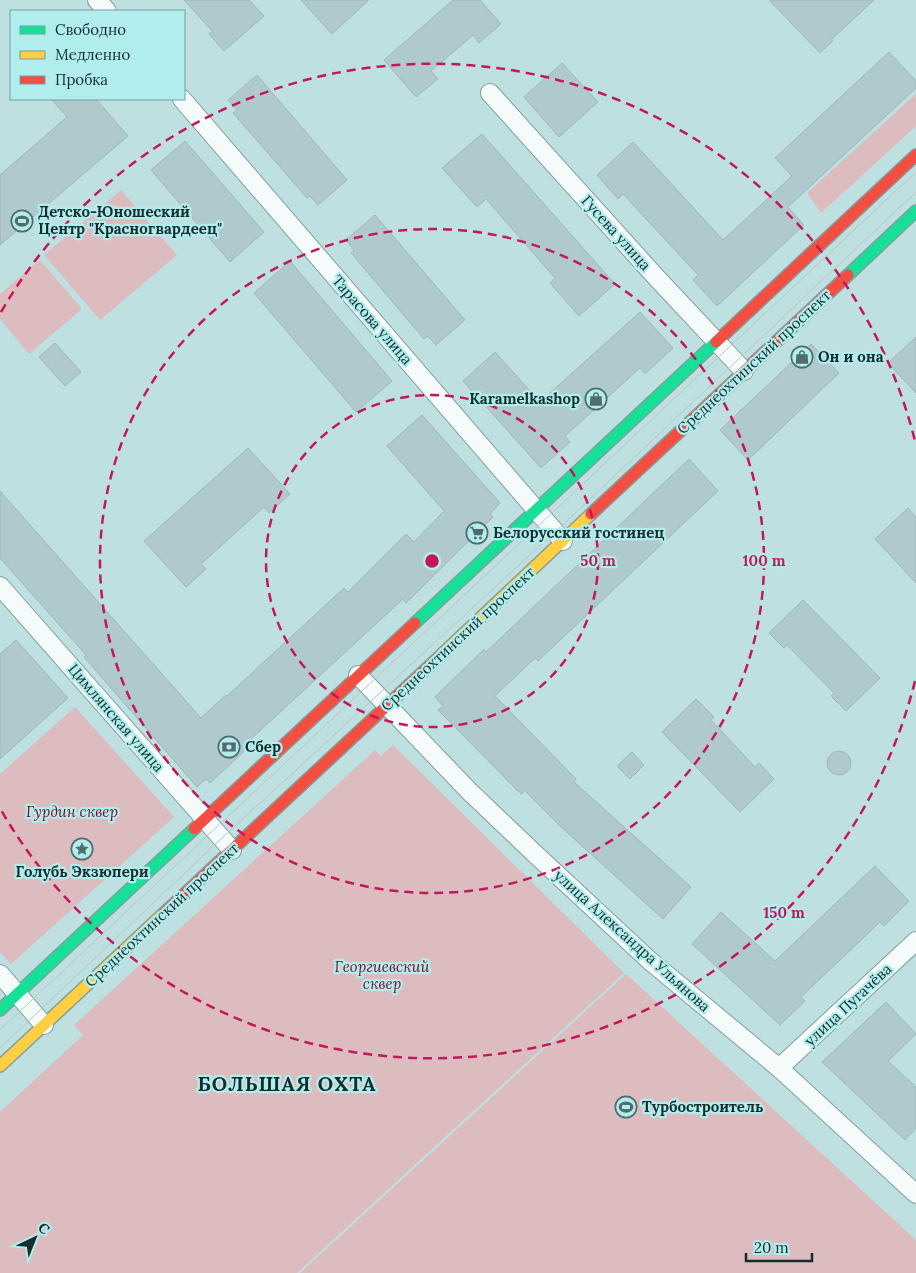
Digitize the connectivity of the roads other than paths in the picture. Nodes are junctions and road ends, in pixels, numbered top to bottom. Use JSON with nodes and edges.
{"nodes":[{"id":1,"x":97,"y":0,"type":"edge"},
{"id":2,"x":106,"y":10,"type":"edge"},
{"id":3,"x":490,"y":93,"type":"dead end"},
{"id":4,"x":183,"y":100,"type":"edge"},
{"id":5,"x":916,"y":155,"type":"edge"},
{"id":6,"x":916,"y":211,"type":"edge"},
{"id":7,"x":716,"y":342,"type":"junction"},
{"id":8,"x":744,"y":371,"type":"junction"},
{"id":9,"x":535,"y":510,"type":"junction"},
{"id":10,"x":563,"y":540,"type":"junction"},
{"id":11,"x":0,"y":586,"type":"edge"},
{"id":12,"x":358,"y":675,"type":"junction"},
{"id":13,"x":387,"y":705,"type":"junction"},
{"id":14,"x":205,"y":819,"type":"junction"},
{"id":15,"x":232,"y":850,"type":"junction"},
{"id":16,"x":916,"y":941,"type":"edge"},
{"id":17,"x":0,"y":974,"type":"edge"},
{"id":18,"x":17,"y":994,"type":"junction"},
{"id":19,"x":0,"y":1010,"type":"edge"},
{"id":20,"x":44,"y":1025,"type":"junction"},
{"id":21,"x":0,"y":1066,"type":"edge"},
{"id":22,"x":779,"y":1068,"type":"junction"},
{"id":23,"x":916,"y":1194,"type":"edge"}],
"edges":[{"from":1,"to":2,"type":"street"},
{"from":3,"to":7,"type":"street","name":"Гусева улица"},
{"from":4,"to":9,"type":"street","name":"Тарасова улица"},
{"from":5,"to":7,"type":"main road"},
{"from":6,"to":8,"type":"main road","name":"Среднеохтинский проспект"},
{"from":7,"to":8,"type":"street","name":"Гусева улица"},
{"from":7,"to":9,"type":"main road"},
{"from":8,"to":10,"type":"main road","name":"Среднеохтинский проспект"},
{"from":9,"to":10,"type":"street","name":"Тарасова улица"},
{"from":9,"to":12,"type":"main road"},
{"from":10,"to":13,"type":"main road","name":"Среднеохтинский проспект"},
{"from":11,"to":14,"type":"street","name":"Цимлянская улица"},
{"from":12,"to":13,"type":"street","name":"улица Александра Ульянова"},
{"from":12,"to":14,"type":"main road"},
{"from":13,"to":15,"type":"main road","name":"Среднеохтинский проспект"},
{"from":13,"to":22,"type":"street","name":"улица Александра Ульянова"},
{"from":14,"to":15,"type":"street","name":"Цимлянская улица"},
{"from":14,"to":18,"type":"main road"},
{"from":15,"to":20,"type":"main road","name":"Среднеохтинский проспект"},
{"from":16,"to":22,"type":"street","name":"улица Пугачёва"},
{"from":17,"to":18,"type":"street"},
{"from":18,"to":19,"type":"main road"},
{"from":18,"to":20,"type":"street"},
{"from":20,"to":21,"type":"main road","name":"Среднеохтинский проспект"},
{"from":22,"to":23,"type":"street","name":"улица Александра Ульянова"}]}
